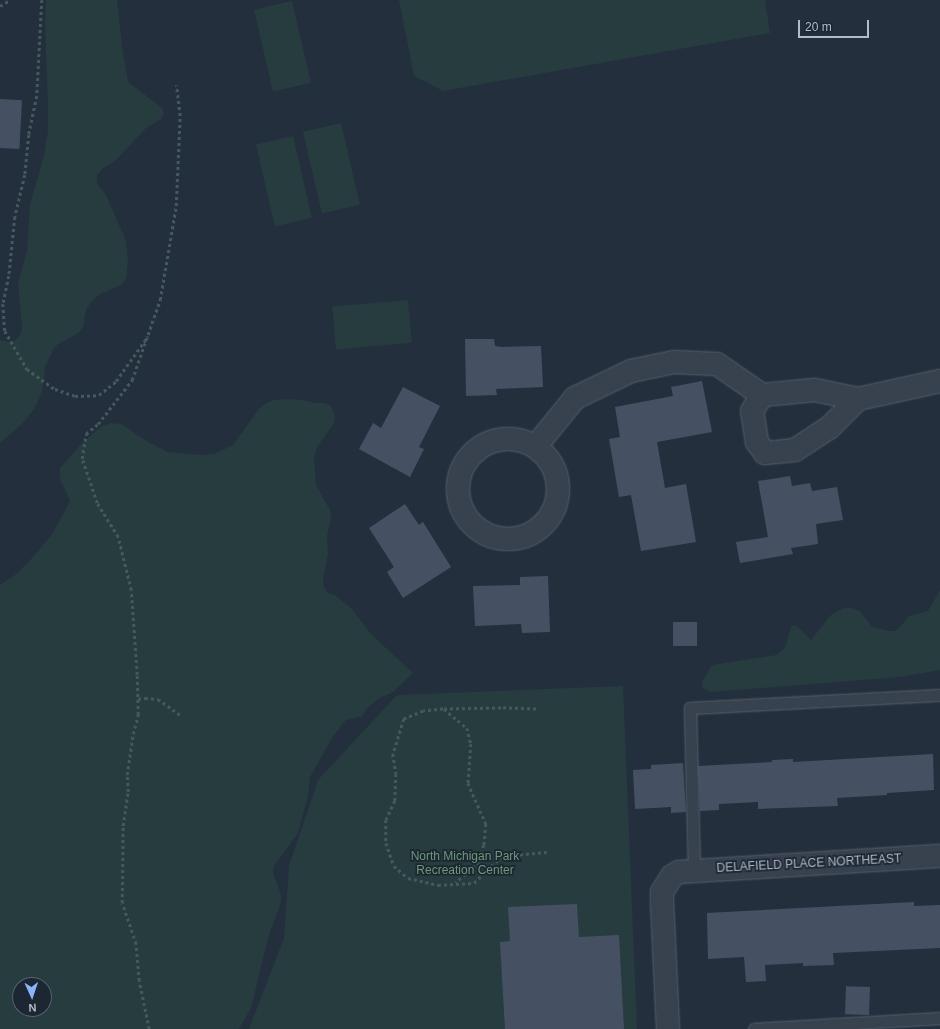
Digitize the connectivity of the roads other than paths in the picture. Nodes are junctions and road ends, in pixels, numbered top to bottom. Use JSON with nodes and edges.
{"nodes":[{"id":1,"x":940,"y":381,"type":"edge"},
{"id":2,"x":762,"y":395,"type":"junction"},
{"id":3,"x":858,"y":399,"type":"junction"},
{"id":4,"x":535,"y":447,"type":"junction"},
{"id":5,"x":940,"y":695,"type":"edge"},
{"id":6,"x":940,"y":856,"type":"edge"},
{"id":7,"x":687,"y":871,"type":"junction"},
{"id":8,"x":940,"y":1018,"type":"edge"},
{"id":9,"x":668,"y":1029,"type":"edge"},
{"id":10,"x":754,"y":1029,"type":"edge"}],
"edges":[{"from":1,"to":3,"type":"street"},
{"from":2,"to":3,"type":"street"},
{"from":2,"to":3,"type":"street"},
{"from":2,"to":4,"type":"street"},
{"from":4,"to":4,"type":"street"},
{"from":5,"to":7,"type":"lane"},
{"from":6,"to":7,"type":"street","name":"DELAFIELD PLACE NORTHEAST"},
{"from":7,"to":9,"type":"street"},
{"from":8,"to":10,"type":"lane"}]}
